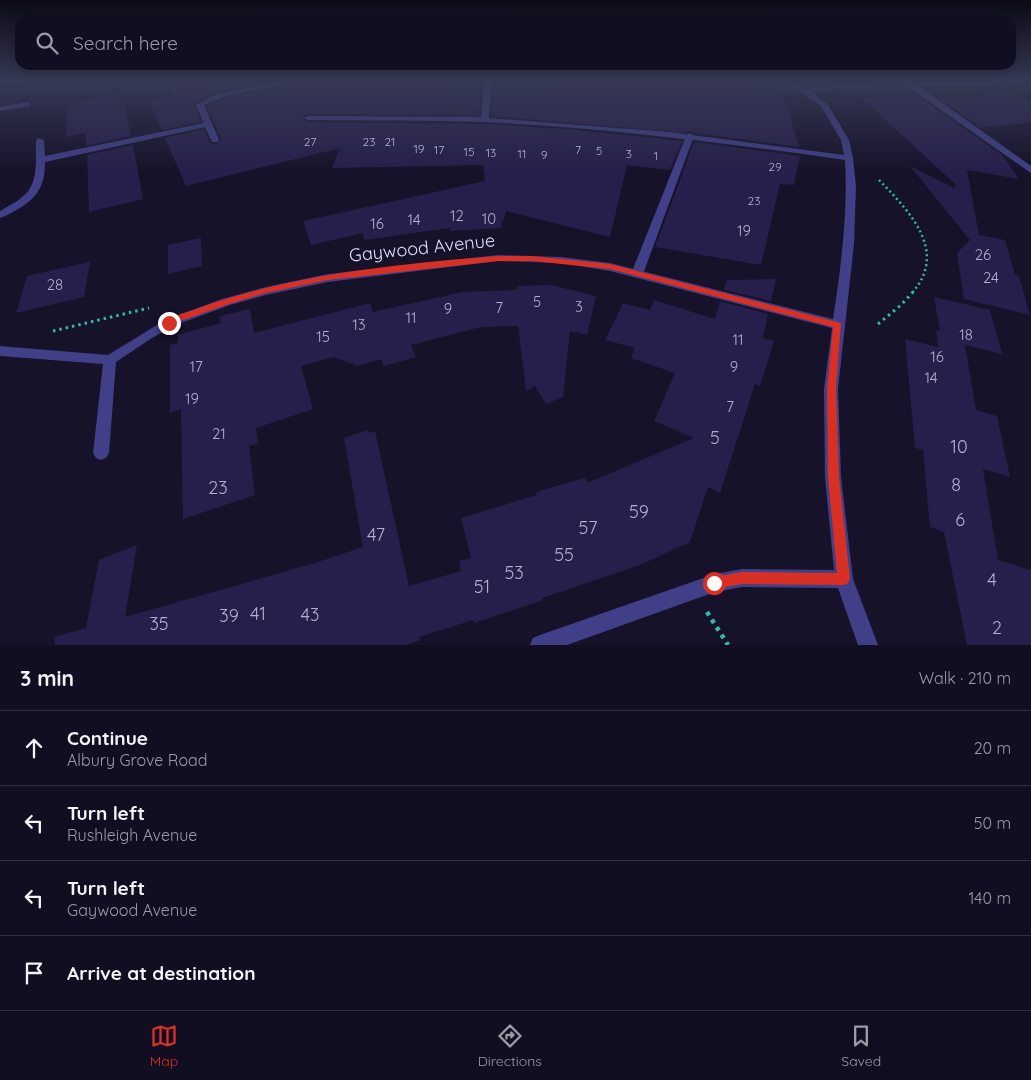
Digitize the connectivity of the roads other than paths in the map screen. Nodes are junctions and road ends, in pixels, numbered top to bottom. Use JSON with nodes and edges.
{"nodes":[{"id":1,"x":203,"y":111,"type":"edge"},
{"id":2,"x":486,"y":111,"type":"edge"},
{"id":3,"x":828,"y":111,"type":"edge"},
{"id":4,"x":953,"y":111,"type":"edge"},
{"id":5,"x":308,"y":118,"type":"dead end"},
{"id":6,"x":485,"y":120,"type":"junction"},
{"id":7,"x":208,"y":124,"type":"junction"},
{"id":8,"x":690,"y":136,"type":"junction"},
{"id":9,"x":40,"y":140,"type":"dead end"},
{"id":10,"x":215,"y":140,"type":"dead end"},
{"id":11,"x":849,"y":158,"type":"junction"},
{"id":12,"x":40,"y":160,"type":"junction"},
{"id":13,"x":1031,"y":170,"type":"edge"},
{"id":14,"x":0,"y":215,"type":"edge"},
{"id":15,"x":637,"y":274,"type":"junction"},
{"id":16,"x":838,"y":325,"type":"junction"},
{"id":17,"x":0,"y":351,"type":"edge"},
{"id":18,"x":110,"y":360,"type":"junction"},
{"id":19,"x":101,"y":453,"type":"dead end"},
{"id":20,"x":844,"y":579,"type":"junction"},
{"id":21,"x":540,"y":645,"type":"edge"},
{"id":22,"x":868,"y":645,"type":"edge"}],
"edges":[{"from":1,"to":7,"type":"street"},
{"from":2,"to":6,"type":"street"},
{"from":3,"to":11,"type":"street"},
{"from":4,"to":13,"type":"street"},
{"from":5,"to":6,"type":"street"},
{"from":6,"to":8,"type":"street"},
{"from":7,"to":10,"type":"street"},
{"from":7,"to":12,"type":"street"},
{"from":8,"to":11,"type":"street"},
{"from":8,"to":15,"type":"street"},
{"from":9,"to":12,"type":"street"},
{"from":11,"to":16,"type":"street"},
{"from":12,"to":14,"type":"street"},
{"from":15,"to":16,"type":"street","name":"Gaywood Avenue"},
{"from":15,"to":18,"type":"street","name":"Gaywood Avenue"},
{"from":16,"to":20,"type":"street"},
{"from":17,"to":18,"type":"street"},
{"from":18,"to":19,"type":"street"},
{"from":20,"to":21,"type":"street"},
{"from":20,"to":22,"type":"street"}]}
